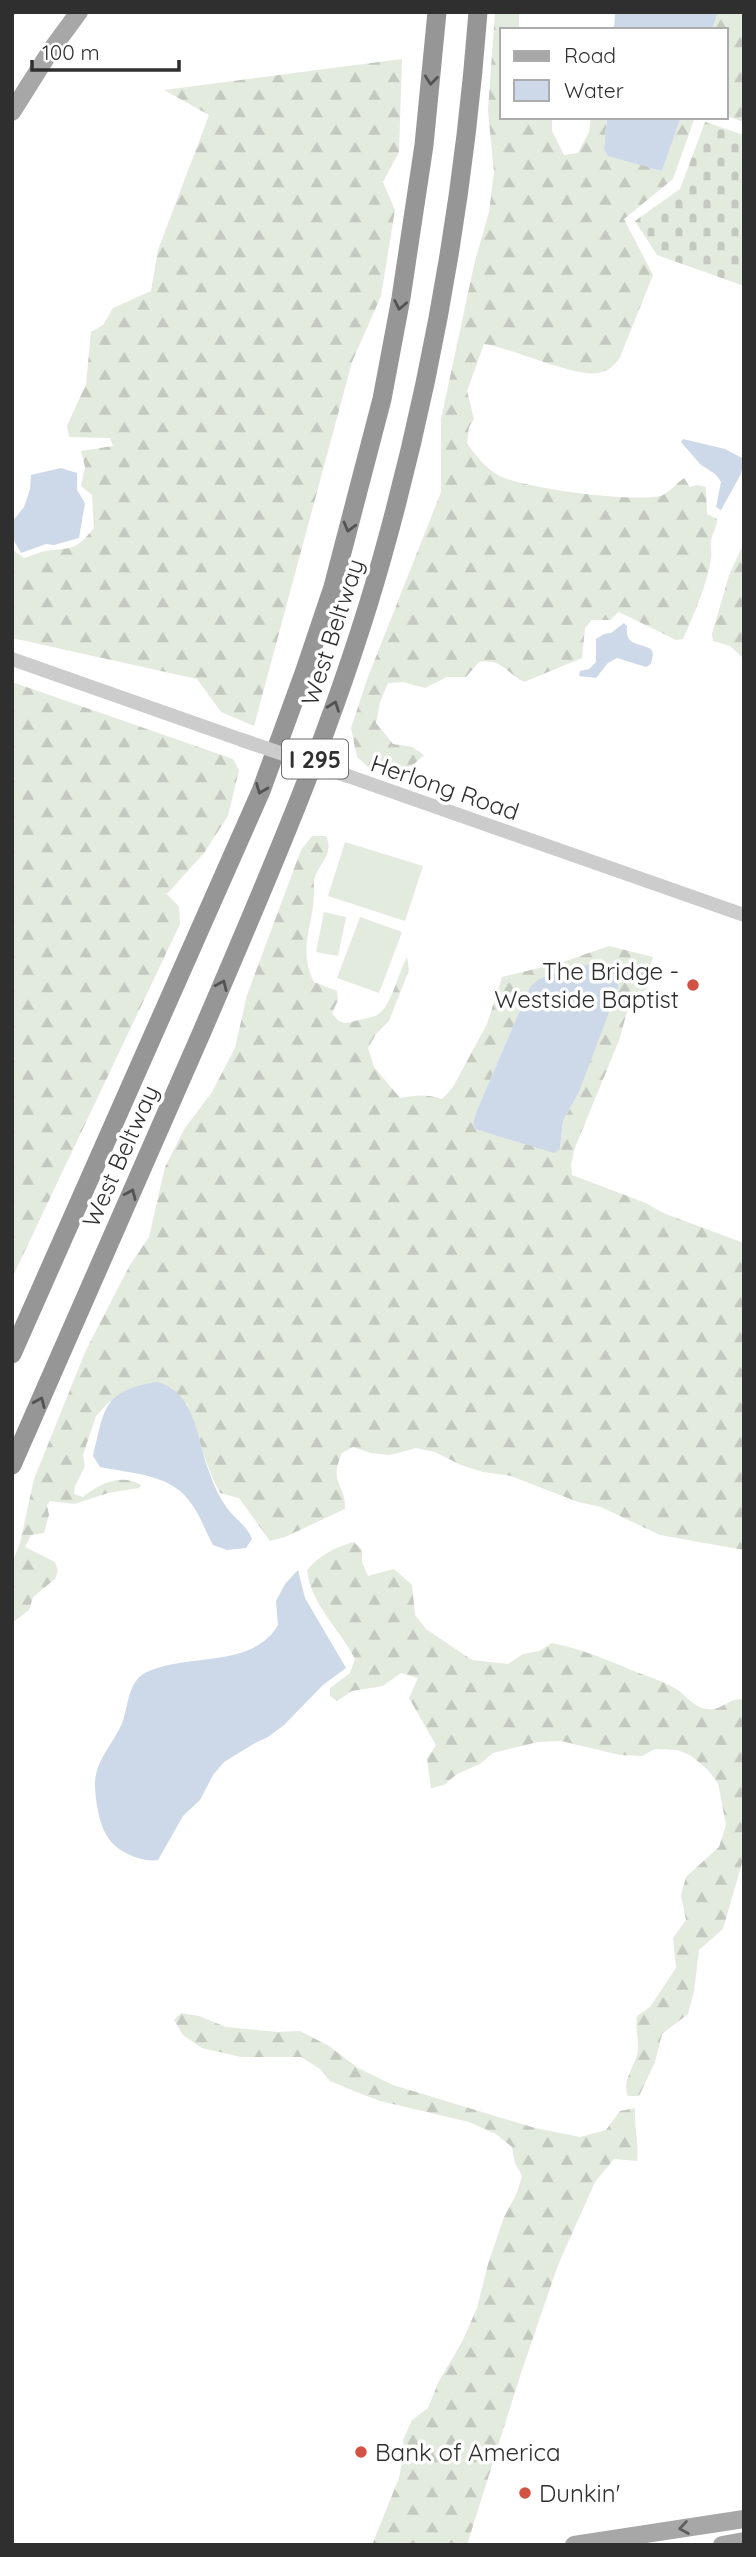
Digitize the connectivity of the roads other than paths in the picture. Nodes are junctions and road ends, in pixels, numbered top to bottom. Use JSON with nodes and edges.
{"nodes":[{"id":1,"x":79,"y":12,"type":"edge"},
{"id":2,"x":437,"y":12,"type":"edge"},
{"id":3,"x":478,"y":12,"type":"edge"},
{"id":4,"x":12,"y":112,"type":"edge"},
{"id":5,"x":12,"y":659,"type":"edge"},
{"id":6,"x":744,"y":915,"type":"edge"},
{"id":7,"x":12,"y":1354,"type":"edge"},
{"id":8,"x":12,"y":1465,"type":"edge"},
{"id":9,"x":744,"y":2519,"type":"edge"},
{"id":10,"x":744,"y":2541,"type":"edge"},
{"id":11,"x":574,"y":2545,"type":"edge"},
{"id":12,"x":722,"y":2545,"type":"edge"}],
"edges":[{"from":1,"to":4,"type":"main road"},
{"from":2,"to":7,"type":"highway","name":"West Beltway","number":"I 295","one_way":true},
{"from":8,"to":3,"type":"highway","name":"West Beltway","number":"I 295","one_way":true},
{"from":5,"to":6,"type":"street","name":"Herlong Road","bridge":true},
{"from":9,"to":11,"type":"main road","one_way":true},
{"from":10,"to":12,"type":"main road"}]}
